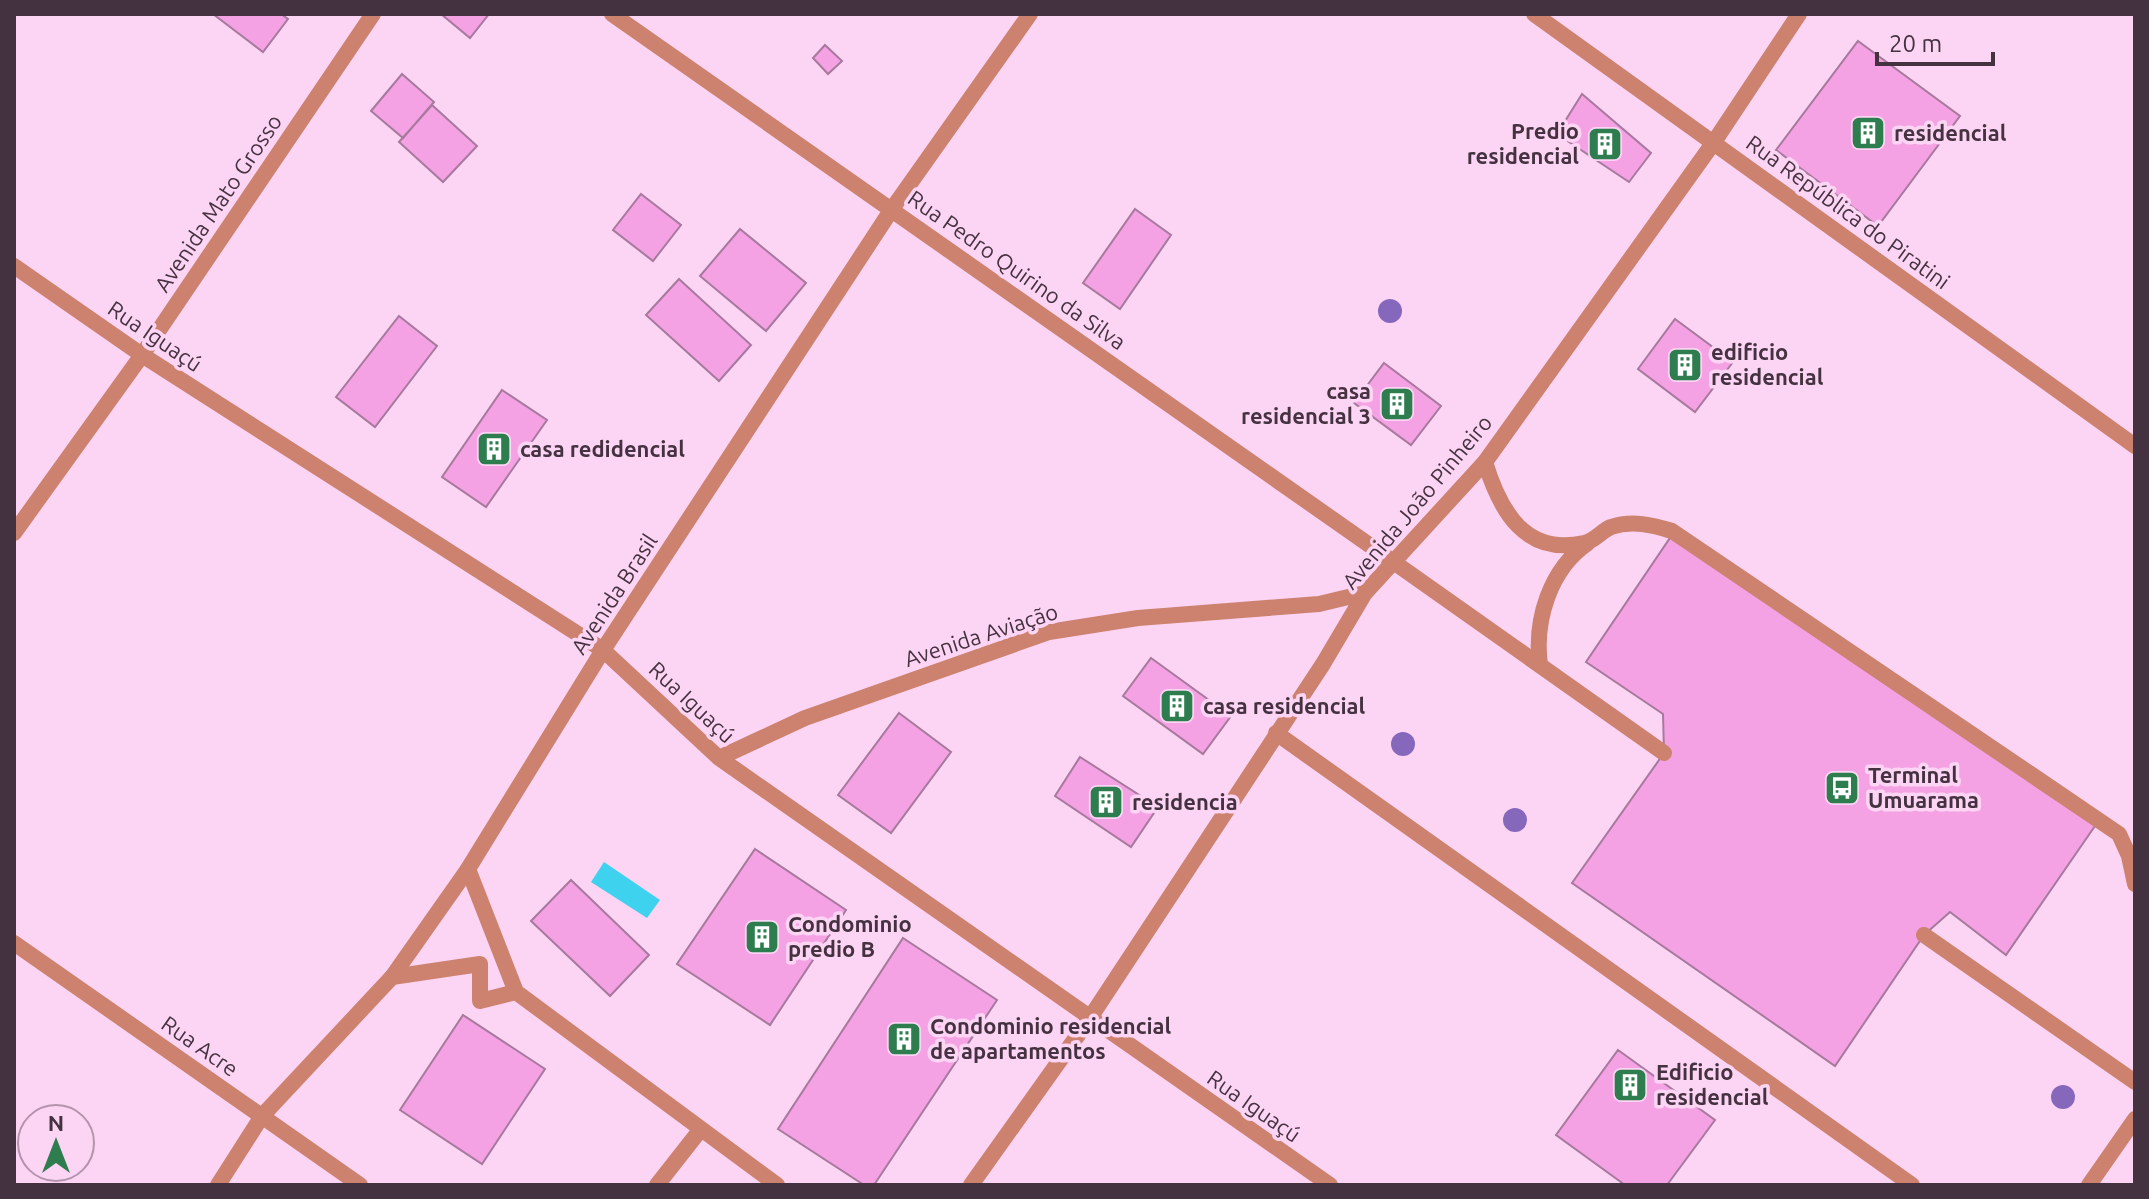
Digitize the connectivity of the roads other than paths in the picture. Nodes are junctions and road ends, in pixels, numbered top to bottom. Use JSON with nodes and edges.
{"nodes":[{"id":1,"x":373,"y":14,"type":"edge"},
{"id":2,"x":612,"y":14,"type":"edge"},
{"id":3,"x":1030,"y":14,"type":"edge"},
{"id":4,"x":1534,"y":14,"type":"edge"},
{"id":5,"x":1799,"y":14,"type":"edge"},
{"id":6,"x":1714,"y":142,"type":"junction"},
{"id":7,"x":892,"y":209,"type":"junction"},
{"id":8,"x":14,"y":266,"type":"edge"},
{"id":9,"x":142,"y":355,"type":"junction"},
{"id":10,"x":2135,"y":446,"type":"edge"},
{"id":11,"x":1485,"y":462,"type":"junction"},
{"id":12,"x":14,"y":533,"type":"edge"},
{"id":13,"x":1588,"y":543,"type":"junction"},
{"id":14,"x":1395,"y":563,"type":"junction"},
{"id":15,"x":1365,"y":593,"type":"junction"},
{"id":16,"x":603,"y":650,"type":"junction"},
{"id":17,"x":1540,"y":665,"type":"junction"},
{"id":18,"x":1276,"y":733,"type":"junction"},
{"id":19,"x":1664,"y":753,"type":"dead end"},
{"id":20,"x":719,"y":758,"type":"junction"},
{"id":21,"x":468,"y":869,"type":"junction"},
{"id":22,"x":2135,"y":884,"type":"edge"},
{"id":23,"x":1924,"y":935,"type":"dead end"},
{"id":24,"x":14,"y":943,"type":"edge"},
{"id":25,"x":392,"y":977,"type":"junction"},
{"id":26,"x":516,"y":992,"type":"junction"},
{"id":27,"x":1090,"y":1018,"type":"junction"},
{"id":28,"x":2135,"y":1082,"type":"edge"},
{"id":29,"x":262,"y":1116,"type":"junction"},
{"id":30,"x":2135,"y":1119,"type":"edge"},
{"id":31,"x":701,"y":1129,"type":"junction"},
{"id":32,"x":218,"y":1185,"type":"edge"},
{"id":33,"x":360,"y":1185,"type":"edge"},
{"id":34,"x":657,"y":1185,"type":"edge"},
{"id":35,"x":777,"y":1185,"type":"edge"},
{"id":36,"x":971,"y":1185,"type":"edge"},
{"id":37,"x":1330,"y":1185,"type":"edge"},
{"id":38,"x":1912,"y":1185,"type":"edge"},
{"id":39,"x":2089,"y":1185,"type":"edge"}],
"edges":[{"from":1,"to":9,"type":"street","name":"Avenida Mato Grosso"},
{"from":2,"to":7,"type":"street","name":"Rua Pedro Quirino da Silva"},
{"from":3,"to":7,"type":"street","name":"Avenida Brasil"},
{"from":4,"to":6,"type":"street","name":"Rua República do Piratini"},
{"from":5,"to":6,"type":"street","name":"Avenida João Pinheiro"},
{"from":6,"to":10,"type":"street","name":"Rua República do Piratini"},
{"from":6,"to":11,"type":"street","name":"Avenida João Pinheiro"},
{"from":7,"to":14,"type":"street","name":"Rua Pedro Quirino da Silva"},
{"from":7,"to":16,"type":"street","name":"Avenida Brasil"},
{"from":8,"to":9,"type":"street","name":"Rua Iguaçú"},
{"from":9,"to":12,"type":"street","name":"Avenida Mato Grosso"},
{"from":9,"to":16,"type":"street","name":"Rua Iguaçú"},
{"from":11,"to":13,"type":"street"},
{"from":11,"to":14,"type":"street","name":"Avenida João Pinheiro"},
{"from":13,"to":17,"type":"street"},
{"from":13,"to":22,"type":"street"},
{"from":14,"to":15,"type":"street","name":"Avenida João Pinheiro"},
{"from":14,"to":17,"type":"street","name":"Rua Pedro Quirino da Silva"},
{"from":15,"to":18,"type":"street","name":"Avenida João Pinheiro"},
{"from":15,"to":20,"type":"street","name":"Avenida Aviação"},
{"from":16,"to":20,"type":"street","name":"Rua Iguaçú"},
{"from":16,"to":21,"type":"street","name":"Avenida Brasil"},
{"from":17,"to":19,"type":"street","name":"Rua Pedro Quirino da Silva"},
{"from":18,"to":27,"type":"street","name":"Avenida João Pinheiro"},
{"from":18,"to":38,"type":"street"},
{"from":20,"to":27,"type":"street","name":"Rua Iguaçú"},
{"from":21,"to":25,"type":"street","name":"Avenida Brasil"},
{"from":21,"to":26,"type":"street"},
{"from":23,"to":28,"type":"street"},
{"from":24,"to":29,"type":"street","name":"Rua Acre"},
{"from":25,"to":26,"type":"street"},
{"from":25,"to":29,"type":"street","name":"Avenida Brasil"},
{"from":26,"to":31,"type":"street"},
{"from":27,"to":36,"type":"street","name":"Avenida João Pinheiro"},
{"from":27,"to":37,"type":"street","name":"Rua Iguaçú"},
{"from":29,"to":32,"type":"street","name":"Avenida Brasil"},
{"from":29,"to":33,"type":"street","name":"Rua Acre"},
{"from":30,"to":39,"type":"street"},
{"from":31,"to":34,"type":"street"},
{"from":31,"to":35,"type":"street"}]}
